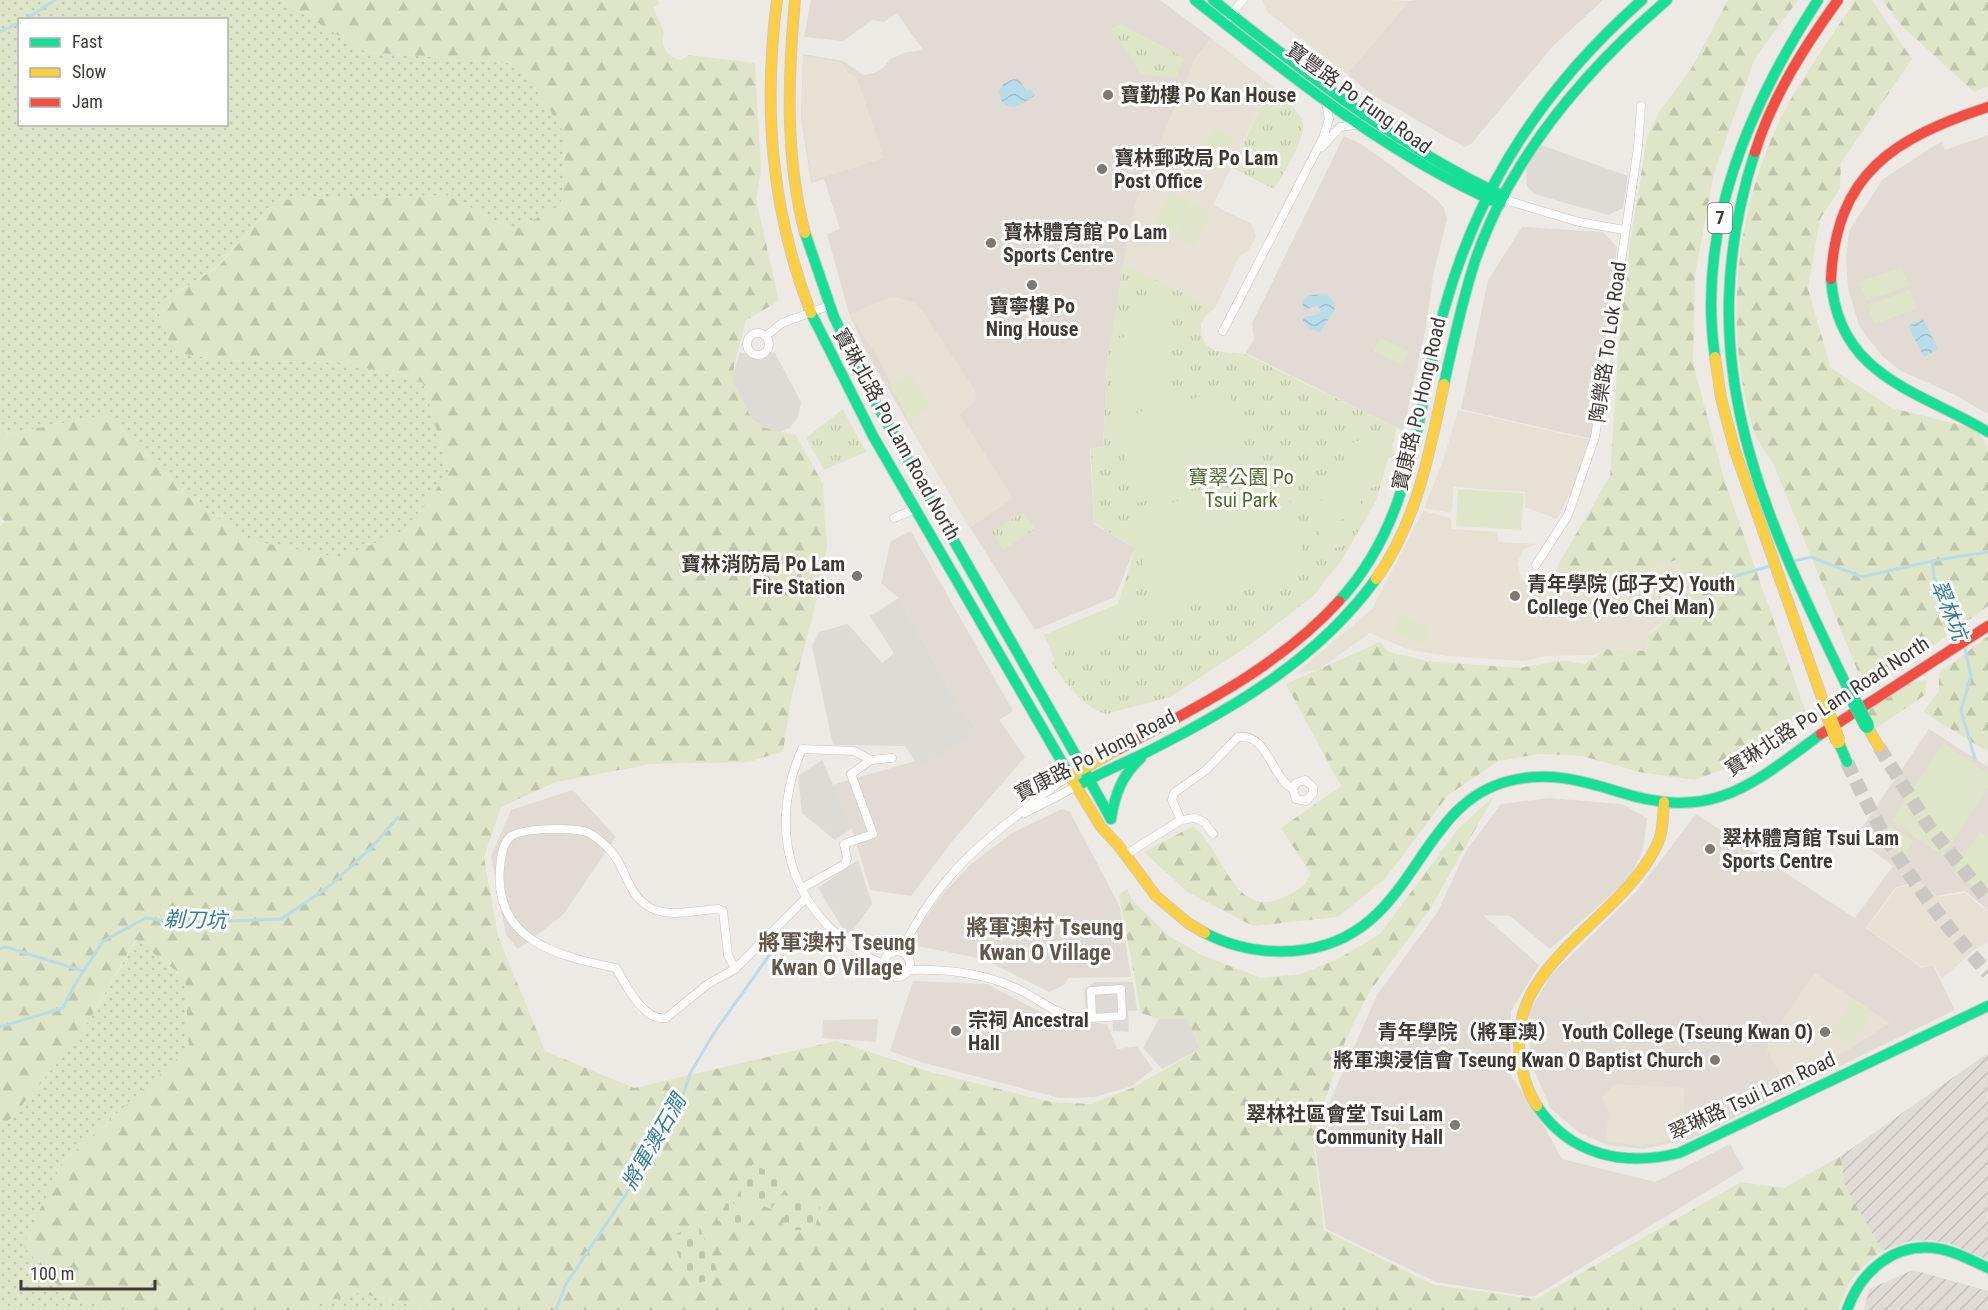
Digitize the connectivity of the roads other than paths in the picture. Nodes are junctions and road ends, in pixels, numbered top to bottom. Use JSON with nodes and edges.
{"nodes":[{"id":1,"x":777,"y":0,"type":"edge"},
{"id":2,"x":795,"y":0,"type":"edge"},
{"id":3,"x":1195,"y":0,"type":"edge"},
{"id":4,"x":1213,"y":0,"type":"edge"},
{"id":5,"x":1243,"y":0,"type":"edge"},
{"id":6,"x":1642,"y":0,"type":"edge"},
{"id":7,"x":1667,"y":0,"type":"edge"},
{"id":8,"x":1818,"y":0,"type":"edge"},
{"id":9,"x":1838,"y":0,"type":"edge"},
{"id":10,"x":1228,"y":19,"type":"junction"},
{"id":11,"x":1326,"y":102,"type":"junction"},
{"id":12,"x":1641,"y":106,"type":"dead end"},
{"id":13,"x":1988,"y":107,"type":"edge"},
{"id":14,"x":1356,"y":125,"type":"junction"},
{"id":15,"x":1310,"y":162,"type":"junction"},
{"id":16,"x":1486,"y":193,"type":"junction"},
{"id":17,"x":1505,"y":201,"type":"junction"},
{"id":18,"x":1624,"y":230,"type":"junction"},
{"id":19,"x":831,"y":305,"type":"junction"},
{"id":20,"x":810,"y":312,"type":"junction"},
{"id":21,"x":1223,"y":331,"type":"dead end"},
{"id":22,"x":766,"y":336,"type":"dead end"},
{"id":23,"x":1988,"y":432,"type":"edge"},
{"id":24,"x":1743,"y":453,"type":"junction"},
{"id":25,"x":915,"y":509,"type":"junction"},
{"id":26,"x":894,"y":518,"type":"dead end"},
{"id":27,"x":1536,"y":565,"type":"dead end"},
{"id":28,"x":1988,"y":627,"type":"edge"},
{"id":29,"x":1879,"y":747,"type":"tunnel mouth"},
{"id":30,"x":1154,"y":748,"type":"junction"},
{"id":31,"x":892,"y":758,"type":"dead end"},
{"id":32,"x":872,"y":760,"type":"junction"},
{"id":33,"x":1847,"y":762,"type":"tunnel mouth"},
{"id":34,"x":1080,"y":777,"type":"junction"},
{"id":35,"x":1293,"y":789,"type":"dead end"},
{"id":36,"x":1664,"y":802,"type":"junction"},
{"id":37,"x":1013,"y":819,"type":"junction"},
{"id":38,"x":1111,"y":819,"type":"junction"},
{"id":39,"x":1181,"y":820,"type":"junction"},
{"id":40,"x":1214,"y":834,"type":"dead end"},
{"id":41,"x":1117,"y":843,"type":"junction"},
{"id":42,"x":1125,"y":855,"type":"junction"},
{"id":43,"x":802,"y":888,"type":"junction"},
{"id":44,"x":807,"y":898,"type":"junction"},
{"id":45,"x":901,"y":952,"type":"junction"},
{"id":46,"x":884,"y":965,"type":"junction"},
{"id":47,"x":735,"y":969,"type":"junction"},
{"id":48,"x":908,"y":970,"type":"junction"},
{"id":49,"x":1988,"y":1006,"type":"edge"},
{"id":50,"x":1092,"y":1017,"type":"junction"},
{"id":51,"x":1988,"y":1268,"type":"edge"},
{"id":52,"x":1847,"y":1310,"type":"edge"}],
"edges":[{"from":1,"to":20,"type":"main road","name":"寶琳北路 Po Lam Road North"},
{"from":2,"to":19,"type":"main road","name":"寶琳北路 Po Lam Road North"},
{"from":3,"to":10,"type":"main road","name":"寶豐路 Po Fung Road"},
{"from":4,"to":10,"type":"main road","name":"寶豐路 Po Fung Road"},
{"from":5,"to":10,"type":"street"},
{"from":6,"to":16,"type":"main road","name":"寶康路 Po Hong Road"},
{"from":7,"to":17,"type":"main road","name":"寶康路 Po Hong Road"},
{"from":8,"to":24,"type":"main road","number":"7"},
{"from":9,"to":24,"type":"main road","number":"7"},
{"from":10,"to":11,"type":"main road","name":"寶豐路 Po Fung Road"},
{"from":10,"to":16,"type":"main road","name":"寶豐路 Po Fung Road"},
{"from":11,"to":14,"type":"main road","name":"寶豐路 Po Fung Road"},
{"from":11,"to":15,"type":"street"},
{"from":12,"to":18,"type":"street","name":"陶樂路 To Lok Road"},
{"from":13,"to":23,"type":"main road"},
{"from":14,"to":15,"type":"street"},
{"from":14,"to":16,"type":"main road","name":"寶豐路 Po Fung Road"},
{"from":15,"to":21,"type":"street"},
{"from":16,"to":17,"type":"main road","name":"寶豐路 Po Fung Road"},
{"from":16,"to":34,"type":"main road","name":"寶康路 Po Hong Road"},
{"from":17,"to":18,"type":"street","name":"寶豐路 Po Fung Road"},
{"from":17,"to":30,"type":"main road","name":"寶康路 Po Hong Road"},
{"from":18,"to":27,"type":"street","name":"陶樂路 To Lok Road"},
{"from":19,"to":20,"type":"street"},
{"from":19,"to":34,"type":"main road","name":"寶琳北路 Po Lam Road North"},
{"from":20,"to":22,"type":"street"},
{"from":20,"to":25,"type":"main road","name":"寶琳北路 Po Lam Road North"},
{"from":24,"to":29,"type":"main road","number":"7","bridge":true},
{"from":24,"to":33,"type":"main road","number":"7","bridge":true},
{"from":25,"to":26,"type":"street"},
{"from":25,"to":34,"type":"main road","name":"寶琳北路 Po Lam Road North"},
{"from":28,"to":36,"type":"main road","name":"寶琳北路 Po Lam Road North"},
{"from":30,"to":34,"type":"main road","name":"寶康路 Po Hong Road"},
{"from":30,"to":38,"type":"main road"},
{"from":31,"to":32,"type":"street"},
{"from":32,"to":43,"type":"street"},
{"from":32,"to":43,"type":"street"},
{"from":34,"to":37,"type":"street","name":"寶康路 Po Hong Road"},
{"from":34,"to":37,"type":"street","name":"寶康路 Po Hong Road"},
{"from":34,"to":38,"type":"main road","name":"寶琳北路 Po Lam Road North"},
{"from":34,"to":41,"type":"main road","name":"寶琳北路 Po Lam Road North"},
{"from":35,"to":39,"type":"street"},
{"from":36,"to":42,"type":"main road","name":"寶琳北路 Po Lam Road North"},
{"from":36,"to":49,"type":"main road","name":"翠琳路 Tsui Lam Road"},
{"from":37,"to":45,"type":"street","name":"寶康路 Po Hong Road"},
{"from":38,"to":41,"type":"main road","name":"寶琳北路 Po Lam Road North"},
{"from":39,"to":40,"type":"street"},
{"from":39,"to":42,"type":"street"},
{"from":41,"to":42,"type":"main road","name":"寶琳北路 Po Lam Road North"},
{"from":43,"to":44,"type":"street"},
{"from":44,"to":46,"type":"street"},
{"from":44,"to":47,"type":"street"},
{"from":45,"to":46,"type":"street"},
{"from":45,"to":48,"type":"street"},
{"from":46,"to":48,"type":"street"},
{"from":47,"to":47,"type":"street"},
{"from":48,"to":50,"type":"street"},
{"from":50,"to":50,"type":"street"},
{"from":51,"to":52,"type":"main road"}]}
